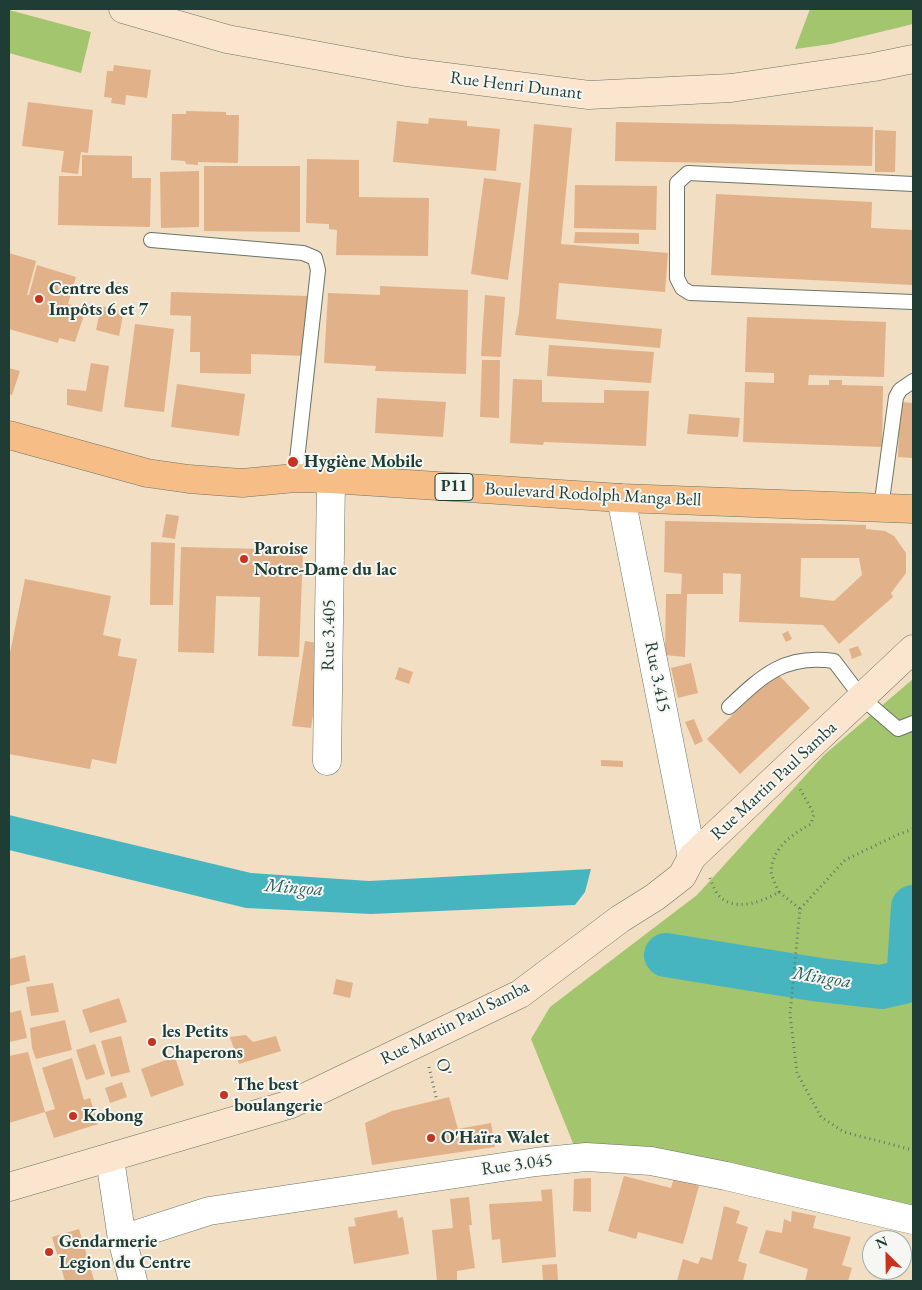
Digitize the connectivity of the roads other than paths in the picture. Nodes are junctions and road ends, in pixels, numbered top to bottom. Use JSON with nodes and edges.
{"nodes":[{"id":1,"x":123,"y":9,"type":"edge"},
{"id":2,"x":913,"y":59,"type":"edge"},
{"id":3,"x":913,"y":184,"type":"edge"},
{"id":4,"x":151,"y":240,"type":"dead end"},
{"id":5,"x":913,"y":302,"type":"edge"},
{"id":6,"x":913,"y":381,"type":"edge"},
{"id":7,"x":9,"y":435,"type":"edge"},
{"id":8,"x":295,"y":478,"type":"junction"},
{"id":9,"x":331,"y":478,"type":"junction"},
{"id":10,"x":621,"y":498,"type":"junction"},
{"id":11,"x":903,"y":513,"type":"edge"},
{"id":12,"x":913,"y":649,"type":"edge"},
{"id":13,"x":862,"y":698,"type":"junction"},
{"id":14,"x":729,"y":707,"type":"dead end"},
{"id":15,"x":913,"y":723,"type":"edge"},
{"id":16,"x":327,"y":760,"type":"dead end"},
{"id":17,"x":694,"y":855,"type":"junction"},
{"id":18,"x":110,"y":1159,"type":"junction"},
{"id":19,"x":9,"y":1187,"type":"edge"},
{"id":20,"x":913,"y":1220,"type":"edge"},
{"id":21,"x":122,"y":1239,"type":"junction"},
{"id":22,"x":133,"y":1281,"type":"edge"}],
"edges":[{"from":1,"to":2,"type":"main road","name":"Rue Henri Dunant"},
{"from":3,"to":5,"type":"lane"},
{"from":4,"to":8,"type":"lane"},
{"from":6,"to":11,"type":"lane"},
{"from":7,"to":8,"type":"main road","name":"Boulevard Rodolph Manga Bell","number":"P11"},
{"from":8,"to":9,"type":"main road","name":"Boulevard Rodolph Manga Bell","number":"P11"},
{"from":9,"to":10,"type":"main road","name":"Boulevard Rodolph Manga Bell","number":"P11"},
{"from":9,"to":16,"type":"street","name":"Rue 3.405"},
{"from":10,"to":11,"type":"main road","name":"Boulevard Rodolph Manga Bell","number":"P11"},
{"from":10,"to":17,"type":"street","name":"Rue 3.415"},
{"from":12,"to":13,"type":"main road","name":"Rue Martin Paul Samba"},
{"from":13,"to":14,"type":"lane"},
{"from":13,"to":15,"type":"lane"},
{"from":13,"to":17,"type":"main road","name":"Rue Martin Paul Samba"},
{"from":17,"to":18,"type":"main road","name":"Rue Martin Paul Samba"},
{"from":18,"to":19,"type":"main road","name":"Rue Martin Paul Samba"},
{"from":18,"to":21,"type":"street"},
{"from":20,"to":21,"type":"street","name":"Rue 3.045"},
{"from":21,"to":22,"type":"street"}]}
